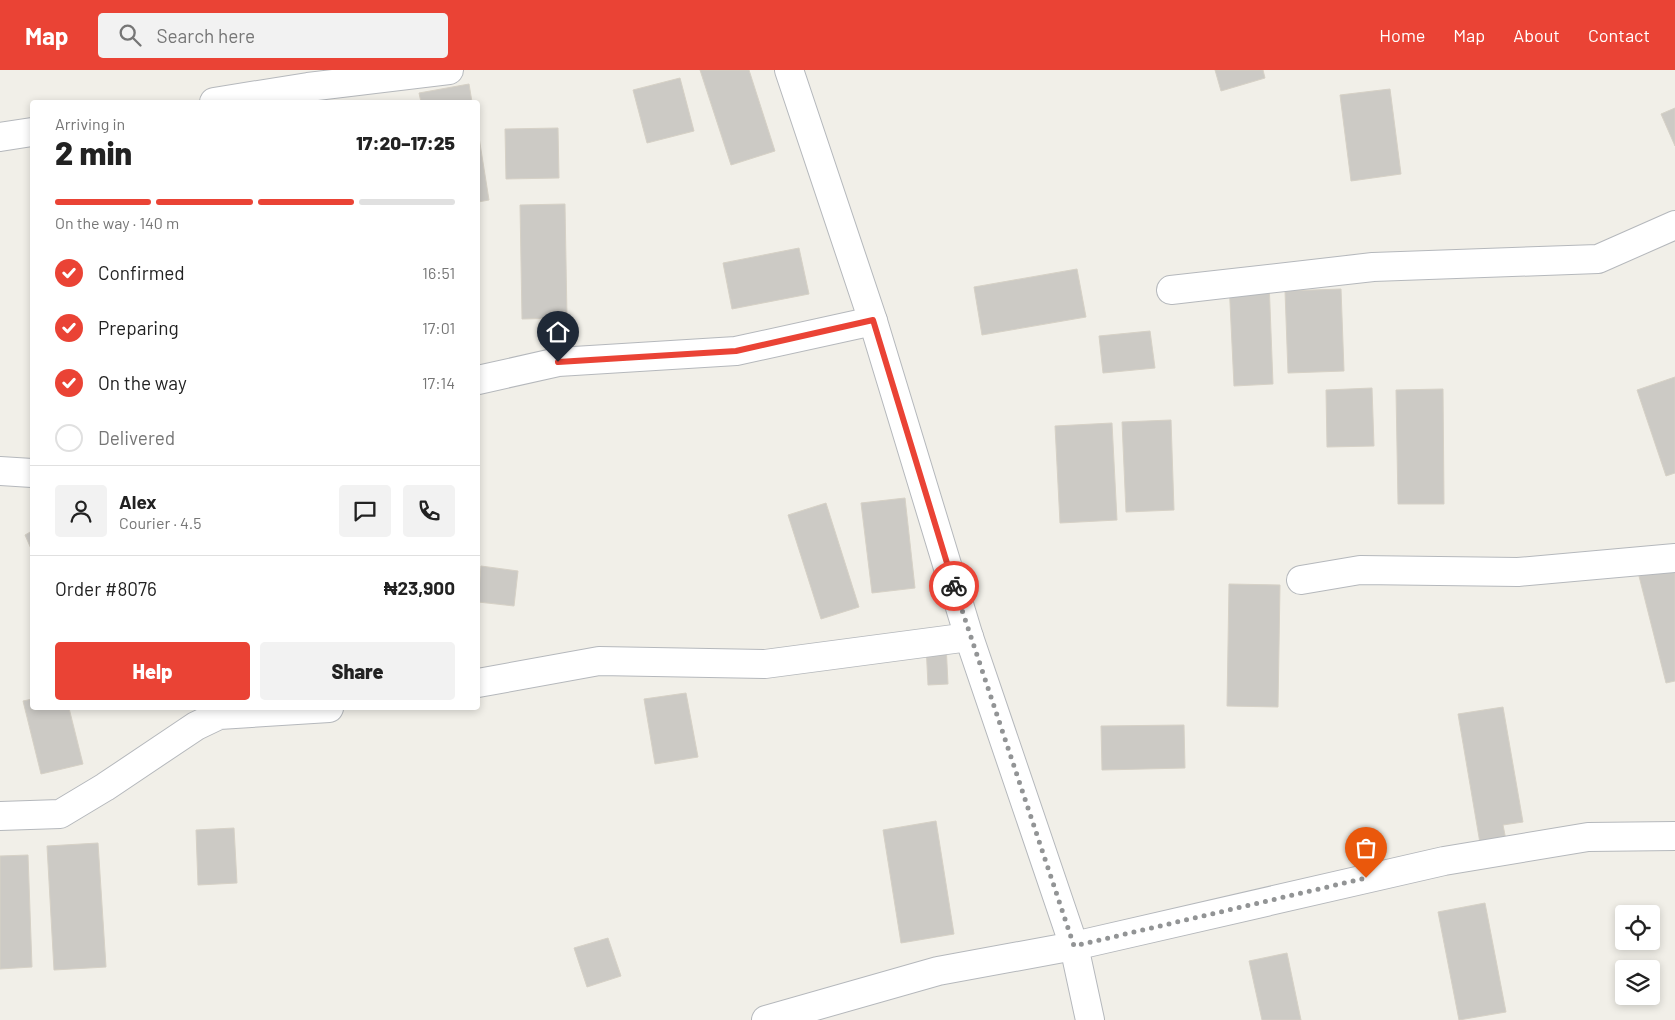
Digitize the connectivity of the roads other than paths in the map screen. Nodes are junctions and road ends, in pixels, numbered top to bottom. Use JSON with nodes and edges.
{"nodes":[{"id":1,"x":449,"y":70,"type":"edge"},
{"id":2,"x":789,"y":70,"type":"edge"},
{"id":3,"x":227,"y":100,"type":"edge"},
{"id":4,"x":30,"y":132,"type":"edge"},
{"id":5,"x":0,"y":137,"type":"edge"},
{"id":6,"x":1675,"y":225,"type":"edge"},
{"id":7,"x":1171,"y":290,"type":"dead end"},
{"id":8,"x":873,"y":320,"type":"junction"},
{"id":9,"x":480,"y":380,"type":"edge"},
{"id":10,"x":0,"y":470,"type":"edge"},
{"id":11,"x":30,"y":473,"type":"edge"},
{"id":12,"x":1675,"y":558,"type":"edge"},
{"id":13,"x":1301,"y":580,"type":"dead end"},
{"id":14,"x":969,"y":637,"type":"junction"},
{"id":15,"x":480,"y":683,"type":"edge"},
{"id":16,"x":298,"y":710,"type":"edge"},
{"id":17,"x":0,"y":816,"type":"edge"},
{"id":18,"x":1675,"y":836,"type":"edge"},
{"id":19,"x":1074,"y":946,"type":"junction"},
{"id":20,"x":766,"y":1020,"type":"edge"},
{"id":21,"x":1090,"y":1020,"type":"edge"}],
"edges":[{"from":1,"to":3,"type":"street"},
{"from":2,"to":8,"type":"street"},
{"from":4,"to":5,"type":"street"},
{"from":6,"to":7,"type":"street"},
{"from":8,"to":9,"type":"street"},
{"from":8,"to":14,"type":"street"},
{"from":10,"to":11,"type":"street"},
{"from":12,"to":13,"type":"street"},
{"from":14,"to":15,"type":"street"},
{"from":14,"to":19,"type":"street"},
{"from":16,"to":17,"type":"street"},
{"from":18,"to":19,"type":"street"},
{"from":19,"to":20,"type":"street"},
{"from":19,"to":21,"type":"street"}]}
